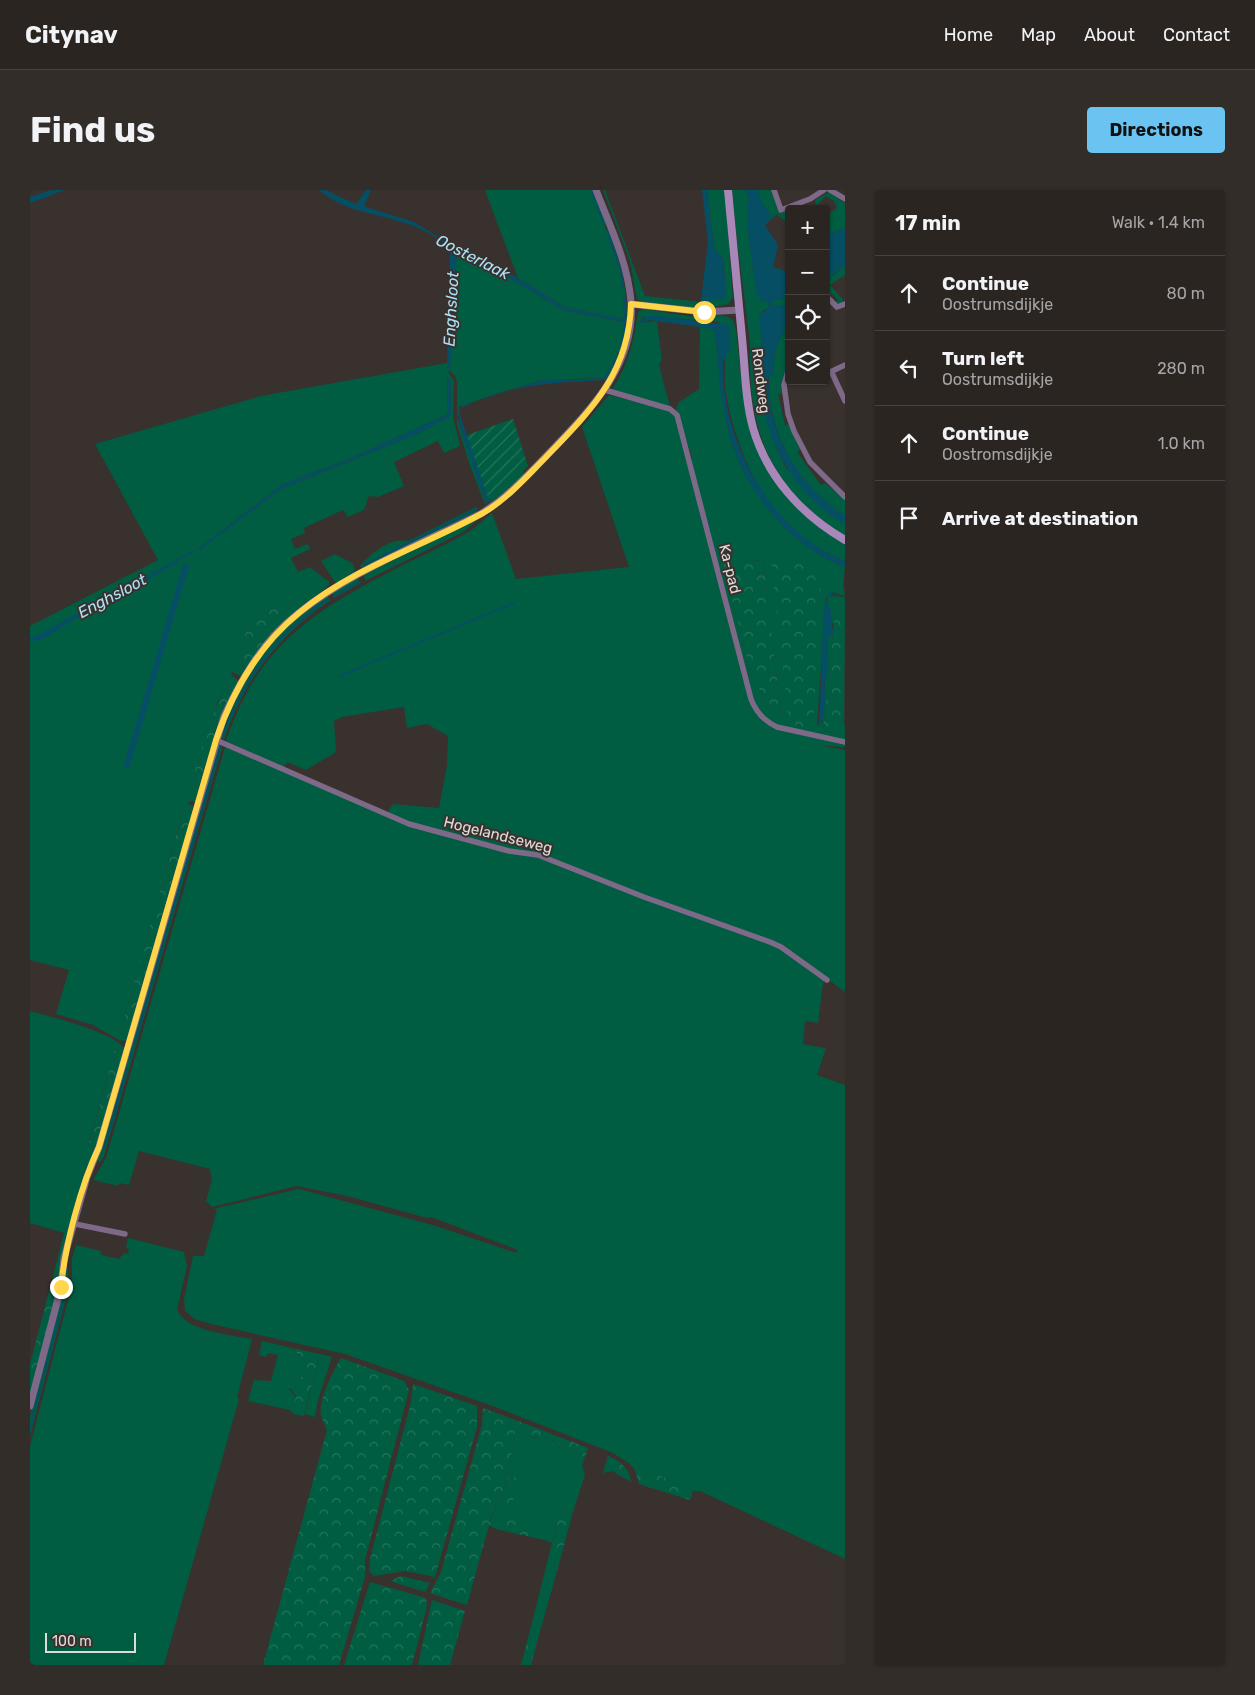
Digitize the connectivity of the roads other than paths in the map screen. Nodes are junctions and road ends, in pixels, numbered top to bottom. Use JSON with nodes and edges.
{"nodes":[{"id":1,"x":596,"y":190,"type":"edge"},
{"id":2,"x":728,"y":190,"type":"edge"},
{"id":3,"x":774,"y":190,"type":"edge"},
{"id":4,"x":824,"y":190,"type":"edge"},
{"id":5,"x":830,"y":190,"type":"edge"},
{"id":6,"x":845,"y":199,"type":"edge"},
{"id":7,"x":830,"y":300,"type":"edge"},
{"id":8,"x":631,"y":304,"type":"junction"},
{"id":9,"x":845,"y":304,"type":"edge"},
{"id":10,"x":739,"y":310,"type":"junction"},
{"id":11,"x":845,"y":365,"type":"edge"},
{"id":12,"x":830,"y":373,"type":"edge"},
{"id":13,"x":830,"y":376,"type":"edge"},
{"id":14,"x":785,"y":383,"type":"edge"},
{"id":15,"x":605,"y":390,"type":"junction"},
{"id":16,"x":845,"y":401,"type":"edge"},
{"id":17,"x":845,"y":497,"type":"edge"},
{"id":18,"x":845,"y":540,"type":"edge"},
{"id":19,"x":216,"y":740,"type":"junction"},
{"id":20,"x":845,"y":742,"type":"edge"},
{"id":21,"x":827,"y":980,"type":"dead end"},
{"id":22,"x":75,"y":1224,"type":"junction"},
{"id":23,"x":124,"y":1234,"type":"dead end"},
{"id":24,"x":30,"y":1406,"type":"edge"}],
"edges":[{"from":1,"to":8,"type":"street"},
{"from":2,"to":10,"type":"main road","name":"Rondweg"},
{"from":3,"to":4,"type":"street"},
{"from":5,"to":6,"type":"street"},
{"from":7,"to":9,"type":"street"},
{"from":8,"to":10,"type":"street"},
{"from":8,"to":15,"type":"street"},
{"from":10,"to":18,"type":"main road","name":"Rondweg"},
{"from":11,"to":12,"type":"street"},
{"from":13,"to":16,"type":"street"},
{"from":14,"to":17,"type":"street"},
{"from":15,"to":19,"type":"street"},
{"from":15,"to":20,"type":"street","name":"Ka-pad"},
{"from":19,"to":21,"type":"street","name":"Hogelandseweg"},
{"from":19,"to":22,"type":"street"},
{"from":22,"to":23,"type":"street"},
{"from":22,"to":24,"type":"street"}]}
